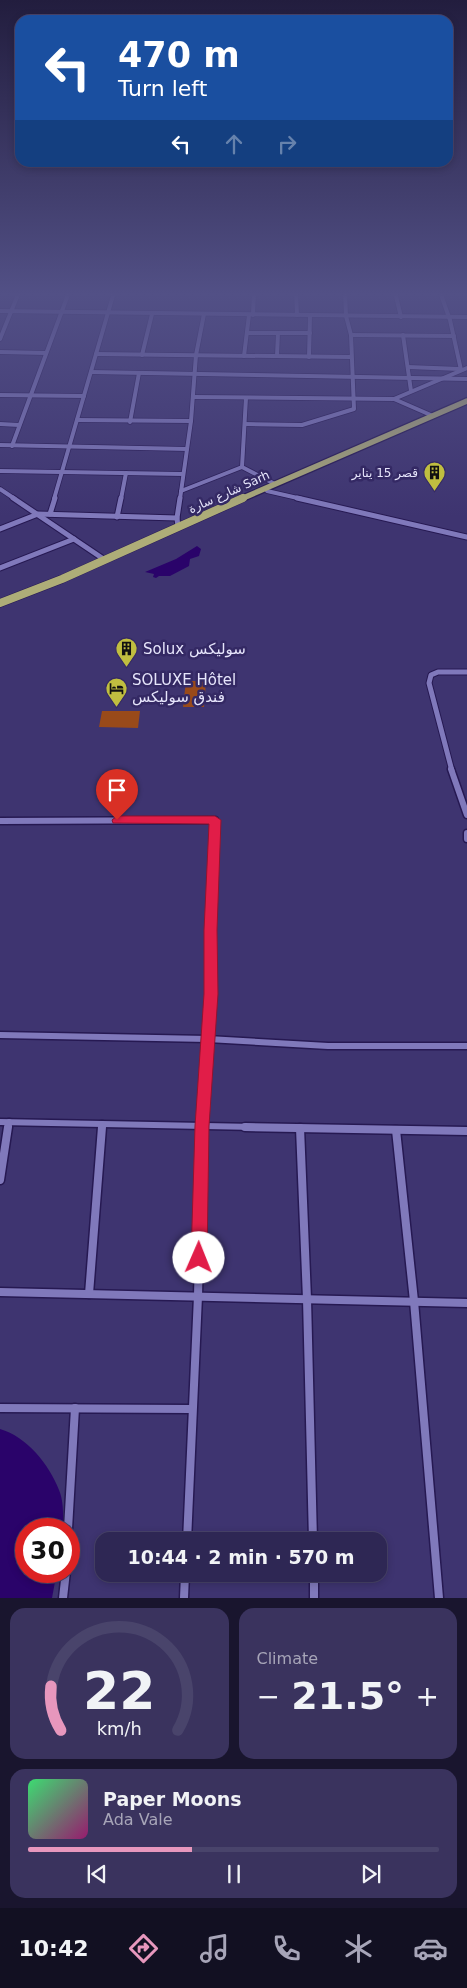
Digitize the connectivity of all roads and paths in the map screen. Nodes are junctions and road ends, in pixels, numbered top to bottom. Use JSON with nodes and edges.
{"nodes":[{"id":1,"x":41,"y":367,"type":"edge"},
{"id":2,"x":93,"y":367,"type":"edge"},
{"id":3,"x":195,"y":367,"type":"edge"},
{"id":4,"x":352,"y":367,"type":"edge"},
{"id":5,"x":408,"y":367,"type":"joint"},
{"id":6,"x":459,"y":367,"type":"edge"},
{"id":7,"x":467,"y":368,"type":"edge"},
{"id":8,"x":460,"y":370,"type":"junction"},
{"id":9,"x":91,"y":372,"type":"junction"},
{"id":10,"x":139,"y":373,"type":"junction"},
{"id":11,"x":195,"y":374,"type":"junction"},
{"id":12,"x":353,"y":377,"type":"junction"},
{"id":13,"x":409,"y":378,"type":"junction"},
{"id":14,"x":448,"y":378,"type":"junction"},
{"id":15,"x":467,"y":379,"type":"edge"},
{"id":16,"x":411,"y":390,"type":"junction"},
{"id":17,"x":0,"y":395,"type":"edge"},
{"id":18,"x":30,"y":395,"type":"junction"},
{"id":19,"x":84,"y":396,"type":"junction"},
{"id":20,"x":194,"y":397,"type":"junction"},
{"id":21,"x":246,"y":398,"type":"junction"},
{"id":22,"x":394,"y":399,"type":"junction"},
{"id":23,"x":354,"y":400,"type":"junction"},
{"id":24,"x":467,"y":403,"type":"edge"},
{"id":25,"x":433,"y":416,"type":"junction"},
{"id":26,"x":77,"y":420,"type":"junction"},
{"id":27,"x":191,"y":421,"type":"junction"},
{"id":28,"x":130,"y":422,"type":"junction"},
{"id":29,"x":0,"y":424,"type":"edge"},
{"id":30,"x":19,"y":424,"type":"junction"},
{"id":31,"x":245,"y":424,"type":"junction"},
{"id":32,"x":0,"y":445,"type":"edge"},
{"id":33,"x":12,"y":446,"type":"junction"},
{"id":34,"x":69,"y":446,"type":"junction"},
{"id":35,"x":187,"y":449,"type":"junction"},
{"id":36,"x":242,"y":467,"type":"junction"},
{"id":37,"x":0,"y":471,"type":"edge"},
{"id":38,"x":62,"y":472,"type":"junction"},
{"id":39,"x":126,"y":473,"type":"junction"},
{"id":40,"x":183,"y":474,"type":"junction"},
{"id":41,"x":275,"y":484,"type":"junction"},
{"id":42,"x":0,"y":488,"type":"edge"},
{"id":43,"x":181,"y":491,"type":"junction"},
{"id":44,"x":267,"y":491,"type":"junction"},
{"id":45,"x":6,"y":493,"type":"junction"},
{"id":46,"x":0,"y":496,"type":"edge"},
{"id":47,"x":38,"y":514,"type":"junction"},
{"id":48,"x":50,"y":514,"type":"junction"},
{"id":49,"x":117,"y":517,"type":"junction"},
{"id":50,"x":177,"y":518,"type":"junction"},
{"id":51,"x":178,"y":527,"type":"junction"},
{"id":52,"x":0,"y":529,"type":"edge"},
{"id":53,"x":467,"y":537,"type":"edge"},
{"id":54,"x":74,"y":539,"type":"junction"},
{"id":55,"x":105,"y":560,"type":"junction"},
{"id":56,"x":0,"y":568,"type":"edge"},
{"id":57,"x":0,"y":604,"type":"edge"},
{"id":58,"x":467,"y":672,"type":"edge"},
{"id":59,"x":467,"y":815,"type":"edge"},
{"id":60,"x":0,"y":821,"type":"edge"},
{"id":61,"x":467,"y":833,"type":"edge"},
{"id":62,"x":467,"y":839,"type":"edge"},
{"id":63,"x":0,"y":1036,"type":"edge"},
{"id":64,"x":208,"y":1039,"type":"junction"},
{"id":65,"x":467,"y":1046,"type":"edge"},
{"id":66,"x":0,"y":1122,"type":"edge"},
{"id":67,"x":9,"y":1122,"type":"junction"},
{"id":68,"x":102,"y":1124,"type":"junction"},
{"id":69,"x":202,"y":1126,"type":"junction"},
{"id":70,"x":300,"y":1128,"type":"junction"},
{"id":71,"x":396,"y":1130,"type":"junction"},
{"id":72,"x":467,"y":1131,"type":"edge"},
{"id":73,"x":0,"y":1180,"type":"edge"},
{"id":74,"x":0,"y":1292,"type":"edge"},
{"id":75,"x":89,"y":1294,"type":"junction"},
{"id":76,"x":198,"y":1296,"type":"junction"},
{"id":77,"x":307,"y":1299,"type":"junction"},
{"id":78,"x":414,"y":1302,"type":"junction"},
{"id":79,"x":467,"y":1303,"type":"edge"},
{"id":80,"x":0,"y":1408,"type":"edge"},
{"id":81,"x":75,"y":1408,"type":"junction"},
{"id":82,"x":191,"y":1409,"type":"junction"},
{"id":83,"x":69,"y":1518,"type":"edge"},
{"id":84,"x":186,"y":1532,"type":"edge"},
{"id":85,"x":313,"y":1532,"type":"edge"},
{"id":86,"x":185,"y":1582,"type":"edge"},
{"id":87,"x":314,"y":1582,"type":"edge"},
{"id":88,"x":65,"y":1583,"type":"edge"},
{"id":89,"x":63,"y":1598,"type":"edge"},
{"id":90,"x":184,"y":1598,"type":"edge"},
{"id":91,"x":314,"y":1598,"type":"edge"},
{"id":92,"x":439,"y":1598,"type":"edge"}],
"edges":[{"from":1,"to":18,"type":"street"},
{"from":2,"to":9,"type":"street"},
{"from":3,"to":11,"type":"street"},
{"from":4,"to":12,"type":"street"},
{"from":5,"to":8,"type":"street"},
{"from":5,"to":13,"type":"street"},
{"from":6,"to":8,"type":"street"},
{"from":7,"to":8,"type":"street"},
{"from":8,"to":14,"type":"street"},
{"from":9,"to":10,"type":"street"},
{"from":9,"to":19,"type":"street"},
{"from":10,"to":11,"type":"street"},
{"from":10,"to":28,"type":"street"},
{"from":11,"to":12,"type":"street"},
{"from":11,"to":20,"type":"street"},
{"from":12,"to":13,"type":"street"},
{"from":12,"to":23,"type":"street"},
{"from":13,"to":14,"type":"street"},
{"from":13,"to":16,"type":"street"},
{"from":14,"to":15,"type":"street"},
{"from":14,"to":16,"type":"street"},
{"from":16,"to":22,"type":"street"},
{"from":17,"to":18,"type":"street"},
{"from":18,"to":19,"type":"street"},
{"from":18,"to":30,"type":"street"},
{"from":19,"to":26,"type":"street"},
{"from":20,"to":21,"type":"street"},
{"from":20,"to":27,"type":"street"},
{"from":21,"to":23,"type":"street"},
{"from":21,"to":31,"type":"street"},
{"from":22,"to":23,"type":"street"},
{"from":22,"to":25,"type":"street"},
{"from":23,"to":31,"type":"street"},
{"from":24,"to":25,"type":"highway","name":"شارع سارة Sarh"},
{"from":24,"to":44,"type":"highway","name":"شارع سارة Sarh"},
{"from":25,"to":41,"type":"highway","name":"شارع سارة Sarh"},
{"from":26,"to":28,"type":"street"},
{"from":26,"to":34,"type":"street"},
{"from":27,"to":28,"type":"street"},
{"from":27,"to":35,"type":"street"},
{"from":29,"to":30,"type":"street"},
{"from":30,"to":33,"type":"street"},
{"from":31,"to":36,"type":"street"},
{"from":32,"to":33,"type":"street"},
{"from":33,"to":34,"type":"street"},
{"from":34,"to":35,"type":"street"},
{"from":34,"to":38,"type":"street"},
{"from":35,"to":40,"type":"street"},
{"from":36,"to":41,"type":"street"},
{"from":36,"to":43,"type":"street"},
{"from":37,"to":38,"type":"street"},
{"from":38,"to":39,"type":"street"},
{"from":38,"to":48,"type":"street"},
{"from":39,"to":40,"type":"street"},
{"from":39,"to":49,"type":"street"},
{"from":40,"to":43,"type":"street"},
{"from":41,"to":51,"type":"highway","name":"شارع سارة Sarh"},
{"from":42,"to":45,"type":"street"},
{"from":43,"to":50,"type":"street"},
{"from":44,"to":53,"type":"street"},
{"from":44,"to":57,"type":"highway","name":"شارع سارة Sarh"},
{"from":45,"to":46,"type":"street"},
{"from":45,"to":47,"type":"street"},
{"from":47,"to":48,"type":"street"},
{"from":47,"to":52,"type":"street"},
{"from":47,"to":54,"type":"street"},
{"from":48,"to":49,"type":"street"},
{"from":49,"to":50,"type":"street"},
{"from":50,"to":51,"type":"street"},
{"from":51,"to":55,"type":"highway","name":"شارع سارة Sarh"},
{"from":54,"to":55,"type":"street"},
{"from":54,"to":56,"type":"street"},
{"from":55,"to":57,"type":"highway","name":"شارع سارة Sarh"},
{"from":58,"to":59,"type":"street"},
{"from":60,"to":64,"type":"street"},
{"from":61,"to":62,"type":"street"},
{"from":63,"to":64,"type":"street"},
{"from":64,"to":65,"type":"street"},
{"from":64,"to":69,"type":"street"},
{"from":66,"to":67,"type":"street"},
{"from":67,"to":68,"type":"street"},
{"from":67,"to":73,"type":"street"},
{"from":68,"to":69,"type":"street"},
{"from":68,"to":75,"type":"street"},
{"from":69,"to":70,"type":"street"},
{"from":69,"to":76,"type":"street"},
{"from":70,"to":71,"type":"street"},
{"from":70,"to":77,"type":"street"},
{"from":71,"to":72,"type":"street"},
{"from":71,"to":78,"type":"street"},
{"from":74,"to":75,"type":"street"},
{"from":75,"to":76,"type":"street"},
{"from":76,"to":77,"type":"street"},
{"from":76,"to":82,"type":"street"},
{"from":77,"to":78,"type":"street"},
{"from":77,"to":85,"type":"street"},
{"from":78,"to":79,"type":"street"},
{"from":78,"to":92,"type":"street"},
{"from":80,"to":81,"type":"street"},
{"from":81,"to":82,"type":"street"},
{"from":81,"to":83,"type":"street"},
{"from":82,"to":84,"type":"street"},
{"from":86,"to":90,"type":"street"},
{"from":87,"to":91,"type":"street"},
{"from":88,"to":89,"type":"street"}]}
